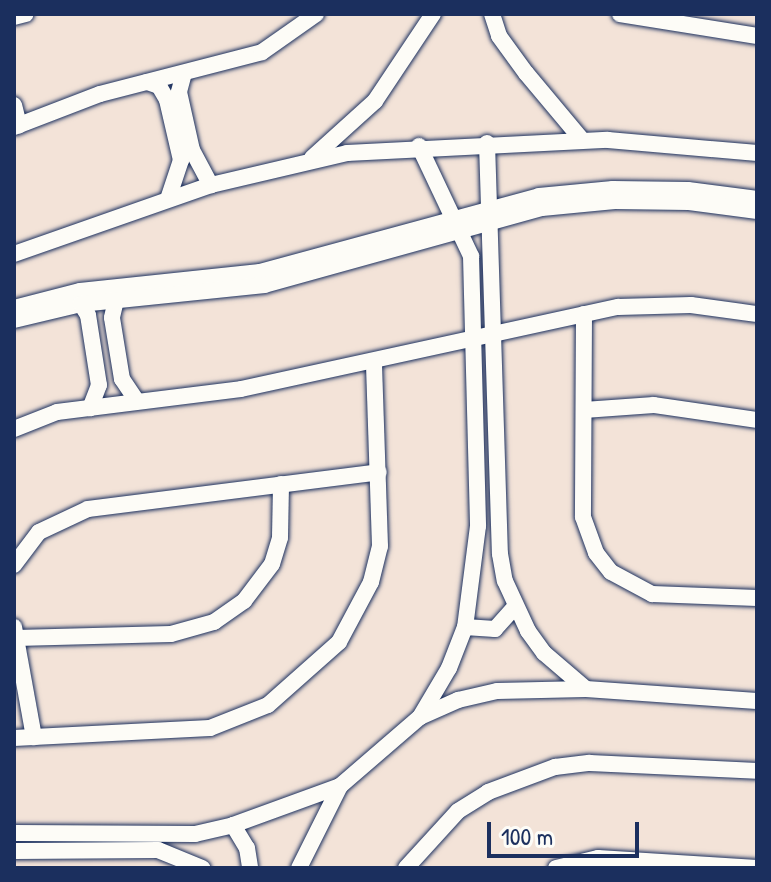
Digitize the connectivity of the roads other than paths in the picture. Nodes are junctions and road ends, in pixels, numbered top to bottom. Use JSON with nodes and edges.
{"nodes":[{"id":1,"x":26,"y":14,"type":"edge"},
{"id":2,"x":316,"y":14,"type":"edge"},
{"id":3,"x":433,"y":14,"type":"edge"},
{"id":4,"x":492,"y":14,"type":"edge"},
{"id":5,"x":620,"y":14,"type":"edge"},
{"id":6,"x":14,"y":17,"type":"edge"},
{"id":7,"x":657,"y":18,"type":"edge"},
{"id":8,"x":757,"y":36,"type":"edge"},
{"id":9,"x":184,"y":73,"type":"junction"},
{"id":10,"x":147,"y":82,"type":"junction"},
{"id":11,"x":14,"y":105,"type":"edge"},
{"id":12,"x":16,"y":126,"type":"edge"},
{"id":13,"x":582,"y":140,"type":"junction"},
{"id":14,"x":487,"y":143,"type":"junction"},
{"id":15,"x":419,"y":146,"type":"junction"},
{"id":16,"x":757,"y":153,"type":"edge"},
{"id":17,"x":309,"y":160,"type":"junction"},
{"id":18,"x":211,"y":185,"type":"junction"},
{"id":19,"x":168,"y":199,"type":"junction"},
{"id":20,"x":757,"y":199,"type":"edge"},
{"id":21,"x":757,"y":211,"type":"edge"},
{"id":22,"x":489,"y":214,"type":"junction"},
{"id":23,"x":458,"y":222,"type":"junction"},
{"id":24,"x":14,"y":254,"type":"edge"},
{"id":25,"x":116,"y":300,"type":"junction"},
{"id":26,"x":81,"y":304,"type":"junction"},
{"id":27,"x":14,"y":308,"type":"edge"},
{"id":28,"x":584,"y":314,"type":"junction"},
{"id":29,"x":757,"y":314,"type":"edge"},
{"id":30,"x":14,"y":320,"type":"edge"},
{"id":31,"x":492,"y":334,"type":"junction"},
{"id":32,"x":473,"y":338,"type":"junction"},
{"id":33,"x":374,"y":361,"type":"junction"},
{"id":34,"x":137,"y":401,"type":"junction"},
{"id":35,"x":90,"y":408,"type":"junction"},
{"id":36,"x":584,"y":410,"type":"junction"},
{"id":37,"x":757,"y":420,"type":"edge"},
{"id":38,"x":14,"y":429,"type":"edge"},
{"id":39,"x":379,"y":472,"type":"junction"},
{"id":40,"x":281,"y":484,"type":"junction"},
{"id":41,"x":14,"y":565,"type":"edge"},
{"id":42,"x":757,"y":598,"type":"edge"},
{"id":43,"x":515,"y":607,"type":"junction"},
{"id":44,"x":465,"y":627,"type":"junction"},
{"id":45,"x":15,"y":633,"type":"edge"},
{"id":46,"x":586,"y":689,"type":"junction"},
{"id":47,"x":757,"y":701,"type":"edge"},
{"id":48,"x":420,"y":717,"type":"junction"},
{"id":49,"x":34,"y":737,"type":"junction"},
{"id":50,"x":14,"y":738,"type":"edge"},
{"id":51,"x":757,"y":771,"type":"edge"},
{"id":52,"x":340,"y":786,"type":"junction"},
{"id":53,"x":233,"y":825,"type":"junction"},
{"id":54,"x":14,"y":833,"type":"edge"},
{"id":55,"x":14,"y":851,"type":"edge"},
{"id":56,"x":202,"y":868,"type":"edge"},
{"id":57,"x":250,"y":868,"type":"edge"},
{"id":58,"x":299,"y":868,"type":"edge"},
{"id":59,"x":406,"y":868,"type":"edge"},
{"id":60,"x":556,"y":868,"type":"edge"},
{"id":61,"x":757,"y":868,"type":"edge"}],
"edges":[{"from":1,"to":6,"type":"street"},
{"from":2,"to":9,"type":"street"},
{"from":3,"to":17,"type":"street"},
{"from":4,"to":13,"type":"street"},
{"from":5,"to":7,"type":"street"},
{"from":7,"to":8,"type":"street"},
{"from":9,"to":10,"type":"street"},
{"from":9,"to":18,"type":"street"},
{"from":10,"to":12,"type":"street"},
{"from":10,"to":19,"type":"street"},
{"from":11,"to":12,"type":"street"},
{"from":13,"to":14,"type":"street"},
{"from":13,"to":16,"type":"street"},
{"from":14,"to":15,"type":"street"},
{"from":14,"to":22,"type":"street"},
{"from":15,"to":17,"type":"street"},
{"from":15,"to":23,"type":"street"},
{"from":17,"to":18,"type":"street"},
{"from":18,"to":19,"type":"street"},
{"from":19,"to":24,"type":"street"},
{"from":20,"to":22,"type":"street"},
{"from":21,"to":22,"type":"street"},
{"from":22,"to":23,"type":"street"},
{"from":22,"to":31,"type":"street"},
{"from":23,"to":25,"type":"street"},
{"from":23,"to":27,"type":"street"},
{"from":23,"to":32,"type":"street"},
{"from":25,"to":26,"type":"street"},
{"from":25,"to":34,"type":"street"},
{"from":26,"to":30,"type":"street"},
{"from":26,"to":35,"type":"street"},
{"from":28,"to":29,"type":"street"},
{"from":28,"to":31,"type":"street"},
{"from":28,"to":36,"type":"street"},
{"from":31,"to":32,"type":"street"},
{"from":31,"to":43,"type":"street"},
{"from":32,"to":33,"type":"street"},
{"from":32,"to":44,"type":"street"},
{"from":33,"to":34,"type":"street"},
{"from":33,"to":39,"type":"street"},
{"from":34,"to":35,"type":"street"},
{"from":35,"to":38,"type":"street"},
{"from":36,"to":37,"type":"street"},
{"from":36,"to":42,"type":"street"},
{"from":39,"to":40,"type":"street"},
{"from":39,"to":49,"type":"street"},
{"from":40,"to":41,"type":"street"},
{"from":40,"to":45,"type":"street"},
{"from":43,"to":44,"type":"street"},
{"from":43,"to":46,"type":"street"},
{"from":44,"to":48,"type":"street"},
{"from":45,"to":49,"type":"street"},
{"from":46,"to":47,"type":"street"},
{"from":46,"to":48,"type":"street"},
{"from":48,"to":52,"type":"street"},
{"from":49,"to":50,"type":"street"},
{"from":51,"to":59,"type":"street"},
{"from":52,"to":53,"type":"street"},
{"from":52,"to":58,"type":"street"},
{"from":53,"to":54,"type":"street"},
{"from":53,"to":57,"type":"street"},
{"from":55,"to":56,"type":"street"},
{"from":60,"to":61,"type":"street"}]}
